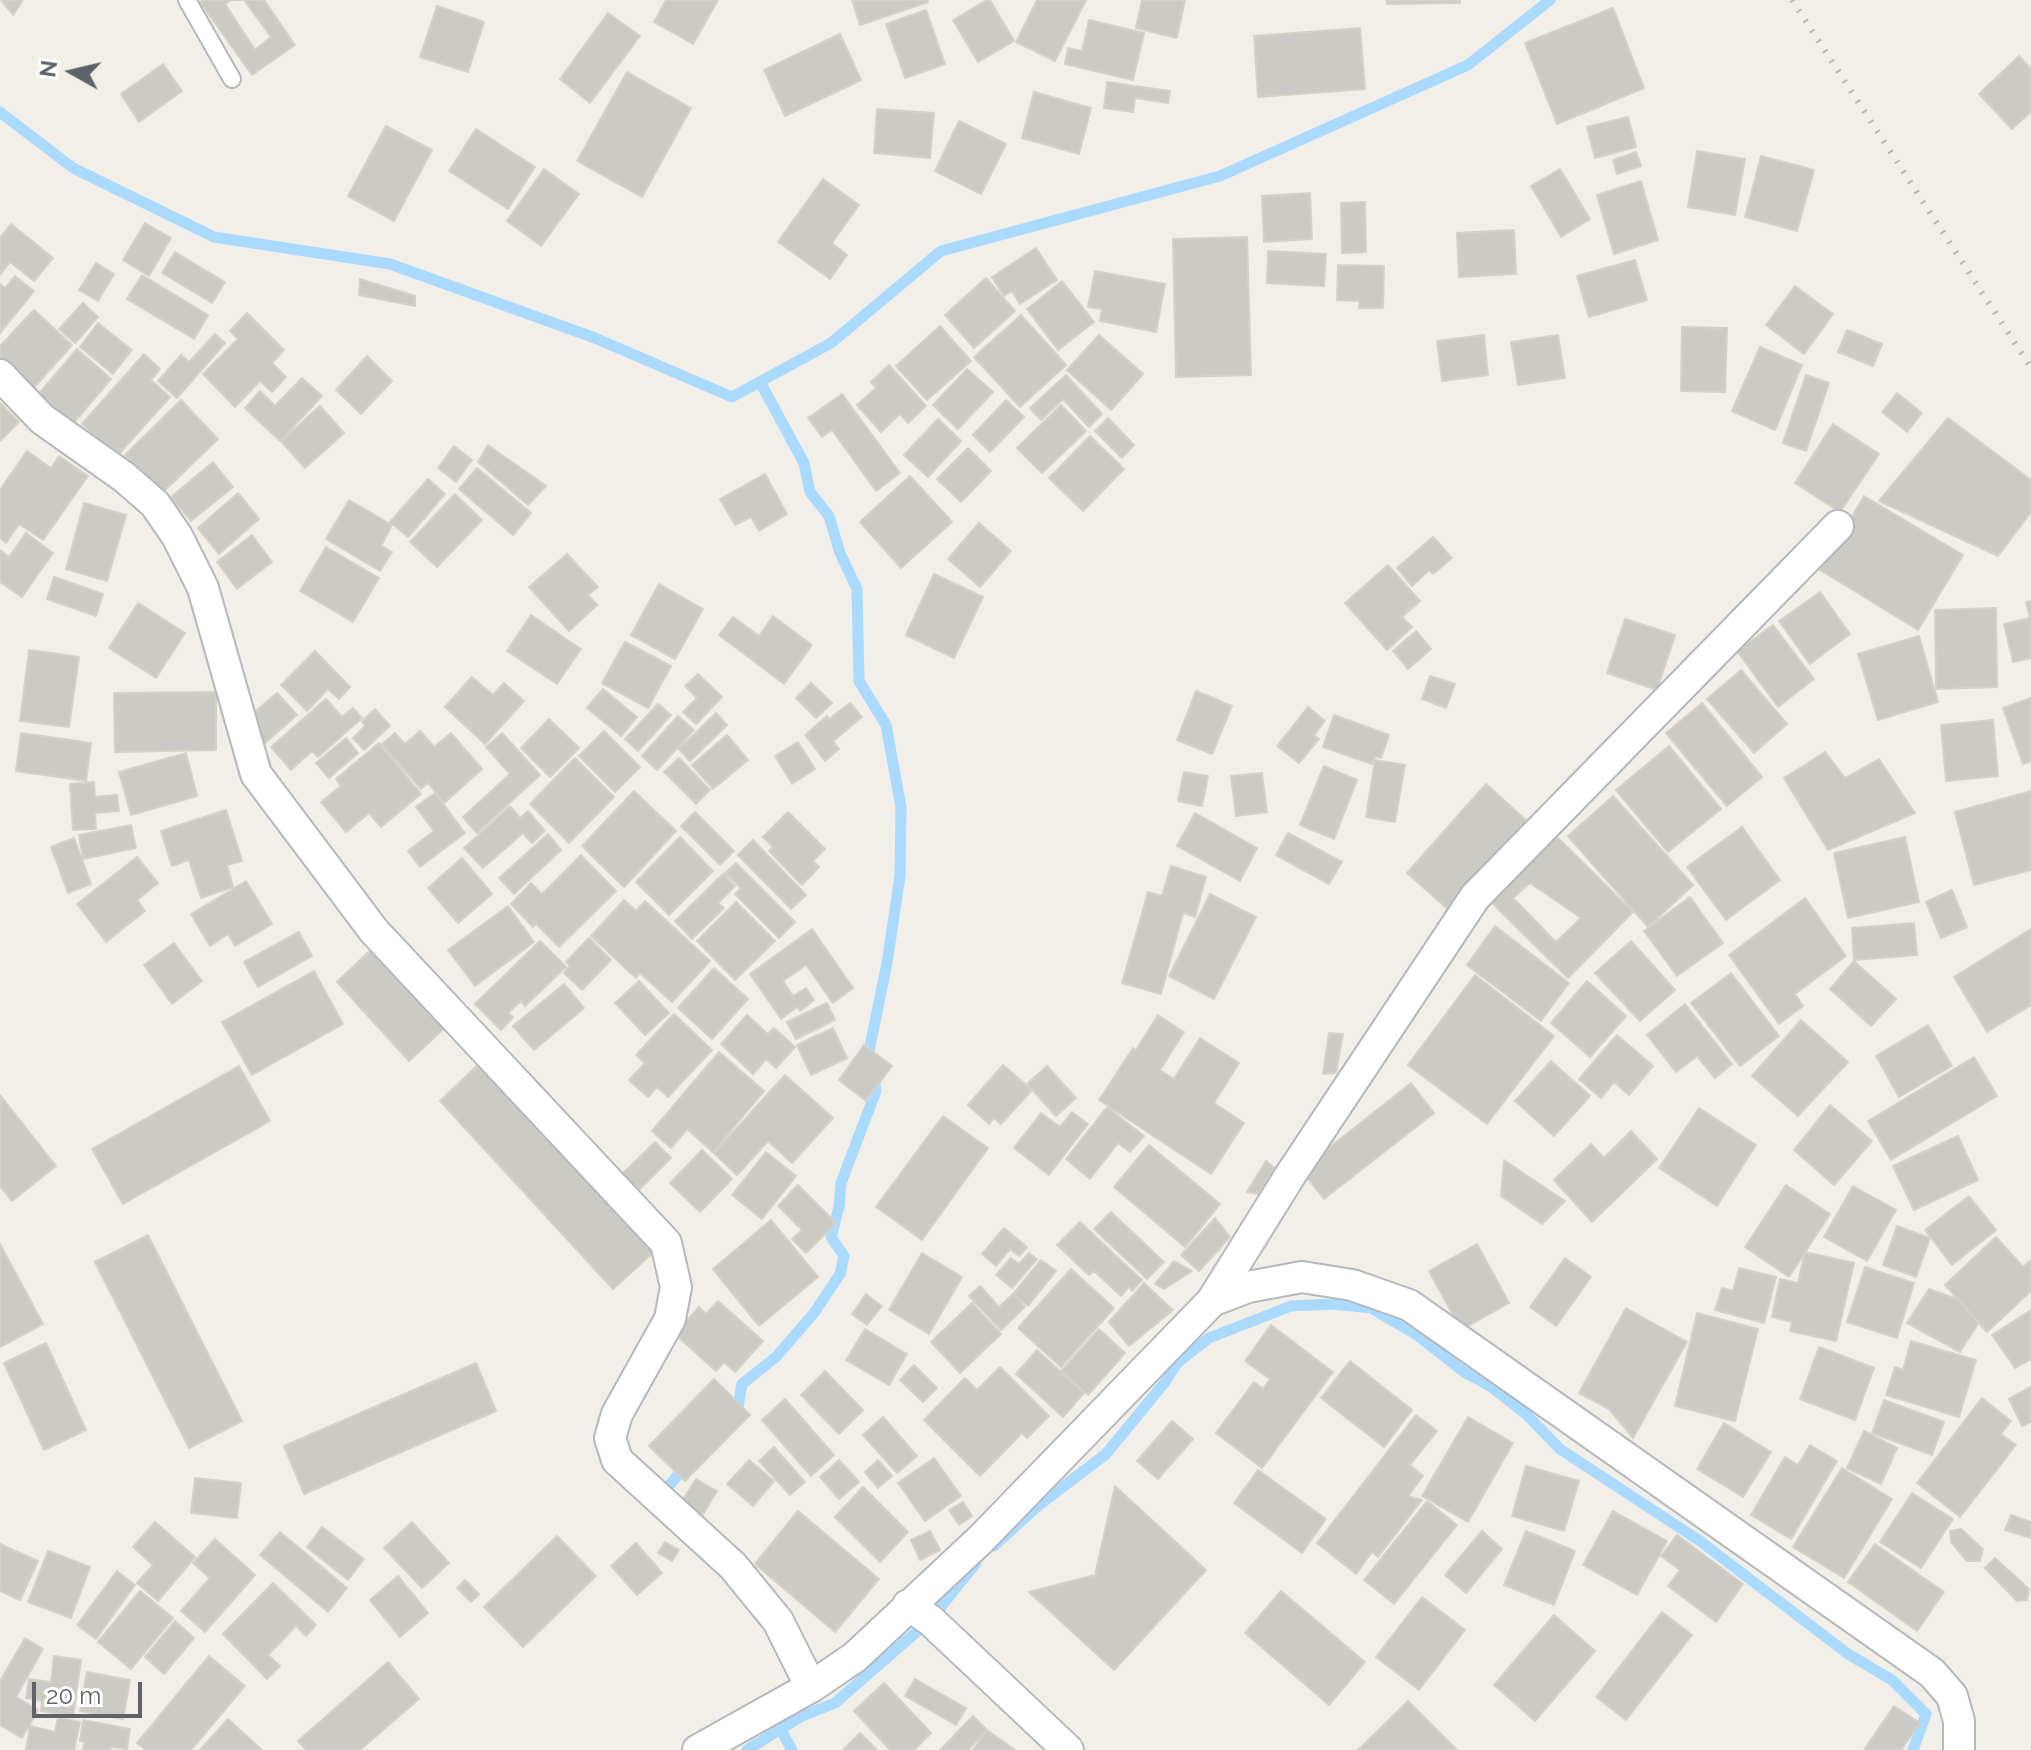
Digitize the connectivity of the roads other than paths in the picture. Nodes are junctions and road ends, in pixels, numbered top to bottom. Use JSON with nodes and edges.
{"nodes":[{"id":1,"x":187,"y":0,"type":"edge"},
{"id":2,"x":232,"y":79,"type":"dead end"},
{"id":3,"x":0,"y":375,"type":"edge"},
{"id":4,"x":1838,"y":526,"type":"dead end"},
{"id":5,"x":1212,"y":1301,"type":"junction"},
{"id":6,"x":908,"y":1605,"type":"junction"},
{"id":7,"x":811,"y":1687,"type":"junction"},
{"id":8,"x":698,"y":1750,"type":"edge"},
{"id":9,"x":1068,"y":1750,"type":"edge"},
{"id":10,"x":1959,"y":1750,"type":"edge"}],
"edges":[{"from":1,"to":2,"type":"lane"},
{"from":3,"to":7,"type":"street"},
{"from":4,"to":5,"type":"street"},
{"from":5,"to":6,"type":"street"},
{"from":5,"to":10,"type":"street"},
{"from":6,"to":7,"type":"street"},
{"from":6,"to":9,"type":"street"},
{"from":7,"to":8,"type":"street"}]}
